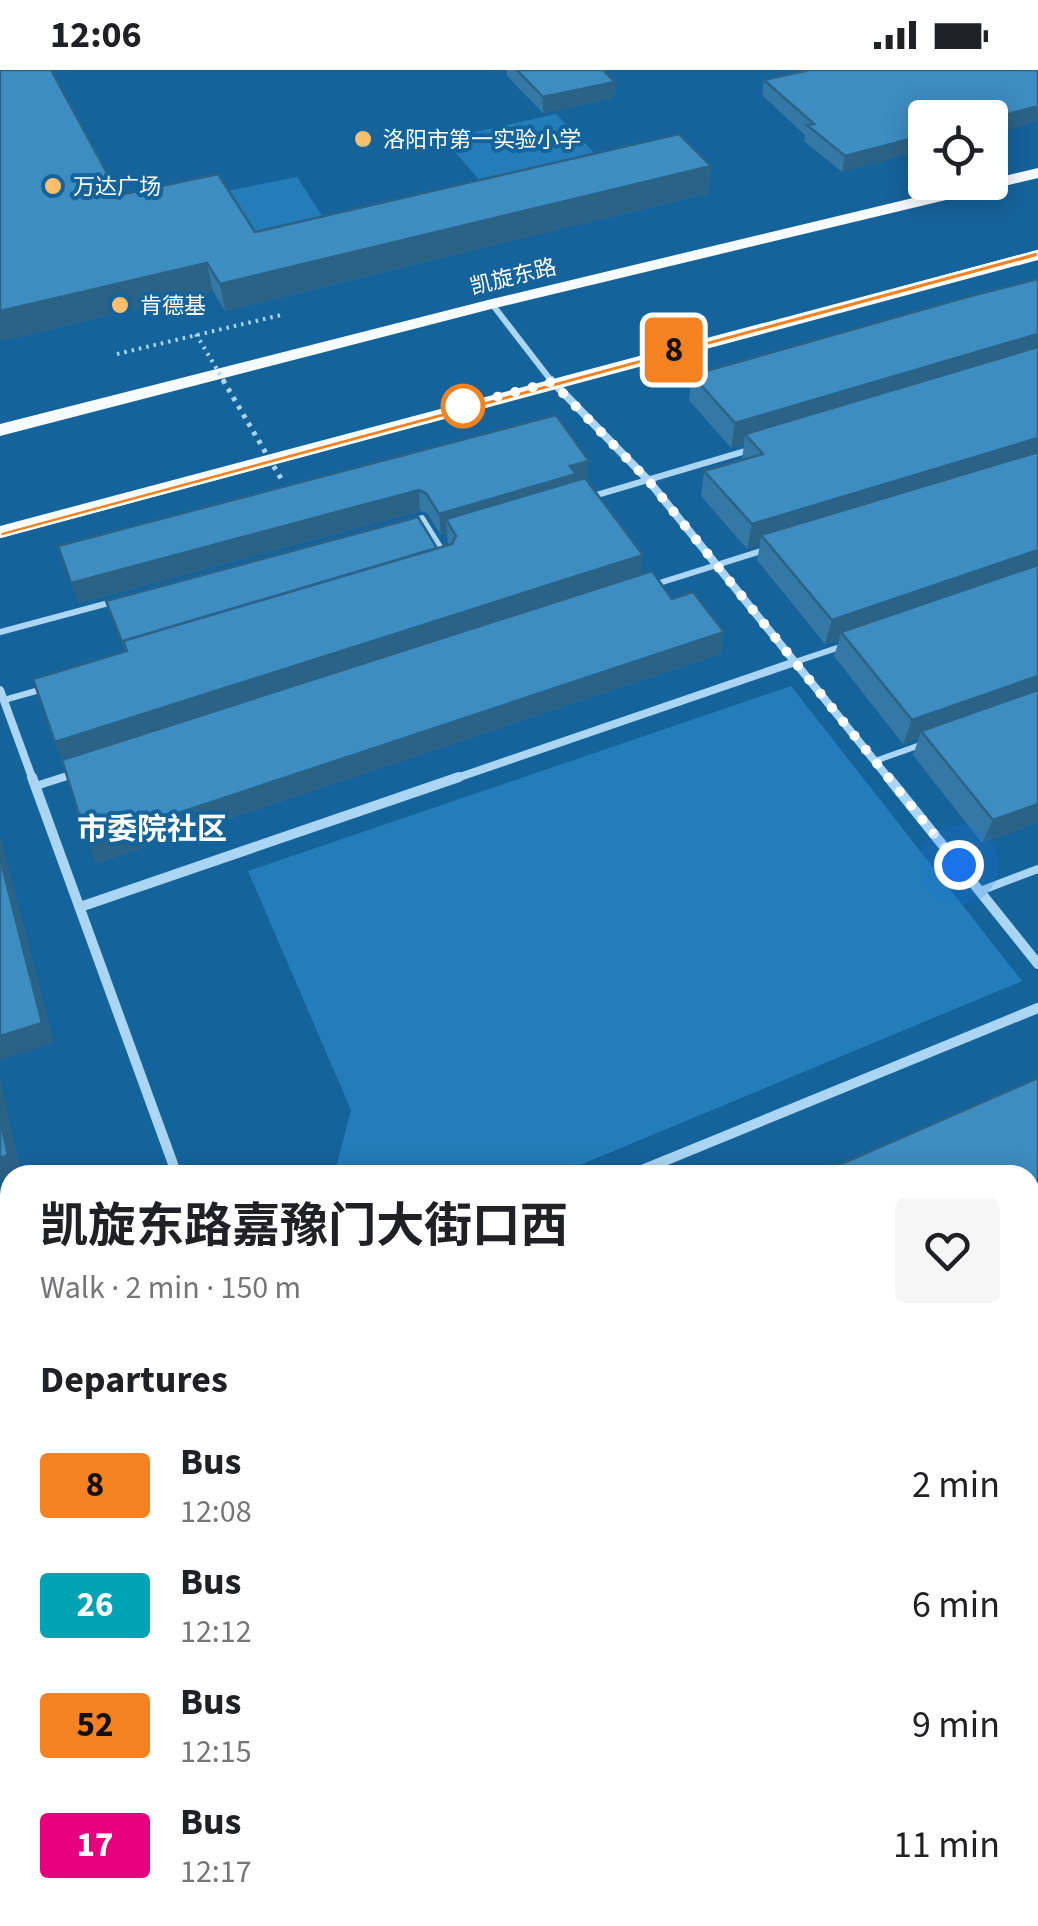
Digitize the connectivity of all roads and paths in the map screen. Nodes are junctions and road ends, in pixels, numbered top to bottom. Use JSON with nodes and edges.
{"nodes":[{"id":1,"x":1038,"y":174,"type":"edge"},
{"id":2,"x":1038,"y":255,"type":"edge"},
{"id":3,"x":492,"y":304,"type":"junction"},
{"id":4,"x":281,"y":315,"type":"dead end"},
{"id":5,"x":196,"y":334,"type":"junction"},
{"id":6,"x":117,"y":354,"type":"dead end"},
{"id":7,"x":552,"y":382,"type":"junction"},
{"id":8,"x":0,"y":430,"type":"edge"},
{"id":9,"x":760,"y":447,"type":"edge"},
{"id":10,"x":648,"y":480,"type":"junction"},
{"id":11,"x":283,"y":482,"type":"edge"},
{"id":12,"x":572,"y":503,"type":"edge"},
{"id":13,"x":403,"y":524,"type":"edge"},
{"id":14,"x":0,"y":532,"type":"edge"},
{"id":15,"x":457,"y":537,"type":"edge"},
{"id":16,"x":438,"y":543,"type":"junction"},
{"id":17,"x":774,"y":548,"type":"edge"},
{"id":18,"x":452,"y":565,"type":"edge"},
{"id":19,"x":717,"y":565,"type":"junction"},
{"id":20,"x":641,"y":590,"type":"edge"},
{"id":21,"x":134,"y":596,"type":"edge"},
{"id":22,"x":0,"y":632,"type":"edge"},
{"id":23,"x":851,"y":643,"type":"edge"},
{"id":24,"x":795,"y":662,"type":"junction"},
{"id":25,"x":60,"y":684,"type":"edge"},
{"id":26,"x":2,"y":695,"type":"edge"},
{"id":27,"x":930,"y":742,"type":"edge"},
{"id":28,"x":875,"y":761,"type":"junction"},
{"id":29,"x":92,"y":768,"type":"edge"},
{"id":30,"x":36,"y":786,"type":"junction"},
{"id":31,"x":1038,"y":869,"type":"edge"},
{"id":32,"x":980,"y":891,"type":"junction"},
{"id":33,"x":80,"y":908,"type":"junction"},
{"id":34,"x":1038,"y":964,"type":"edge"},
{"id":35,"x":1038,"y":1008,"type":"edge"},
{"id":36,"x":173,"y":1165,"type":"edge"},
{"id":37,"x":654,"y":1165,"type":"edge"}],
"edges":[{"from":1,"to":3,"type":"main road","name":"凯旋东路"},
{"from":2,"to":7,"type":"main road"},
{"from":3,"to":7,"type":"street"},
{"from":3,"to":8,"type":"main road","name":"凯旋东路"},
{"from":4,"to":5,"type":"path"},
{"from":5,"to":6,"type":"path"},
{"from":5,"to":11,"type":"path","bridge":true},
{"from":7,"to":10,"type":"street"},
{"from":7,"to":14,"type":"main road"},
{"from":9,"to":10,"type":"lane"},
{"from":10,"to":12,"type":"lane"},
{"from":10,"to":19,"type":"street"},
{"from":13,"to":16,"type":"lane"},
{"from":15,"to":16,"type":"lane"},
{"from":16,"to":18,"type":"lane"},
{"from":17,"to":19,"type":"lane"},
{"from":19,"to":20,"type":"lane"},
{"from":19,"to":24,"type":"street"},
{"from":21,"to":22,"type":"lane"},
{"from":23,"to":24,"type":"lane"},
{"from":24,"to":28,"type":"street"},
{"from":24,"to":33,"type":"street"},
{"from":25,"to":26,"type":"lane"},
{"from":26,"to":30,"type":"street"},
{"from":27,"to":28,"type":"lane"},
{"from":28,"to":32,"type":"street"},
{"from":29,"to":30,"type":"lane"},
{"from":30,"to":33,"type":"street"},
{"from":31,"to":32,"type":"lane"},
{"from":32,"to":34,"type":"street"},
{"from":33,"to":36,"type":"street"},
{"from":35,"to":37,"type":"street"}]}
